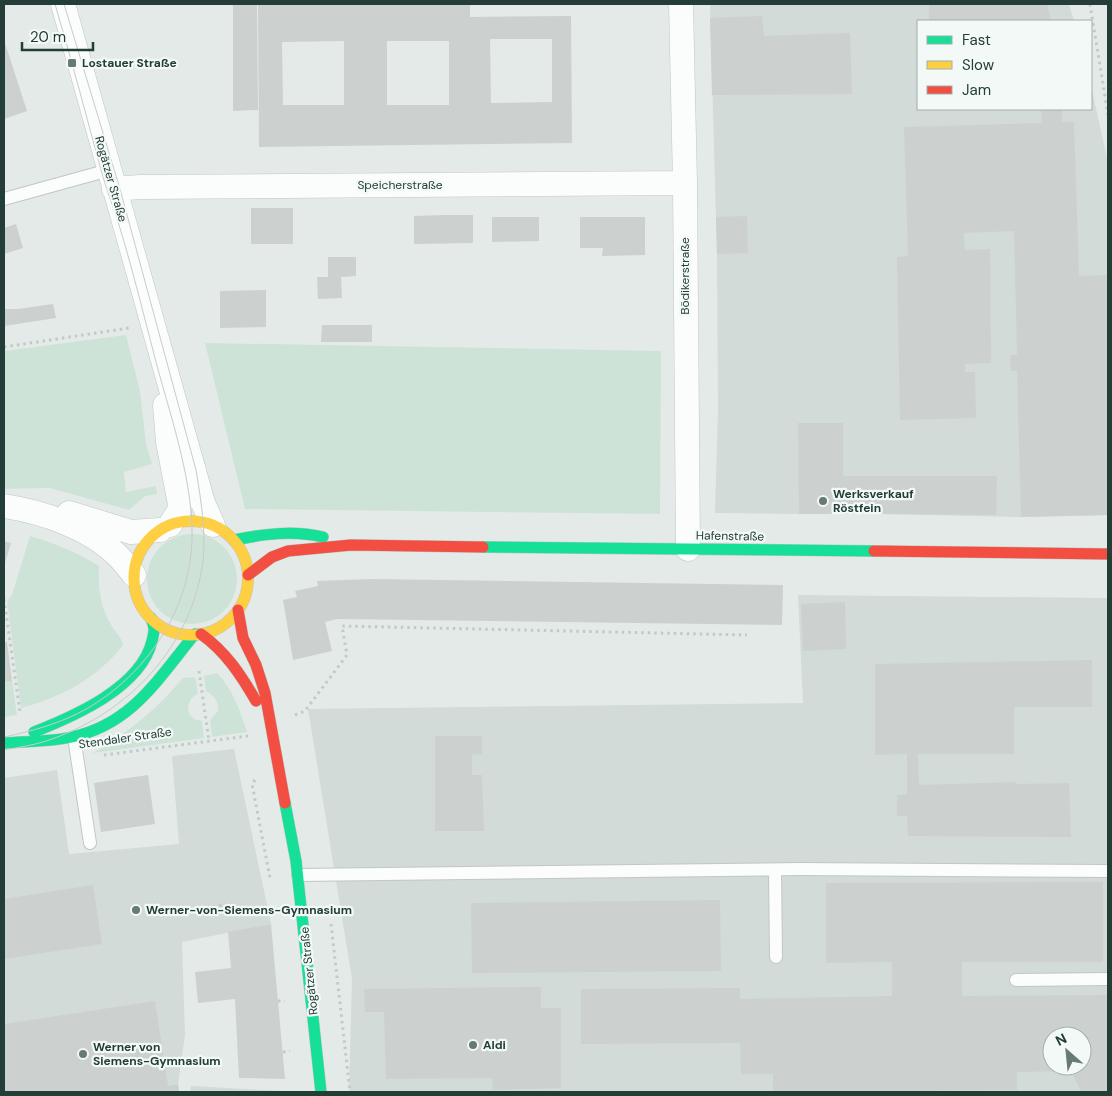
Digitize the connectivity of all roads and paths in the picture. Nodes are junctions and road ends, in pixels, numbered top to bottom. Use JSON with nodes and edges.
{"nodes":[{"id":1,"x":63,"y":4,"type":"edge"},
{"id":2,"x":681,"y":4,"type":"edge"},
{"id":3,"x":1090,"y":4,"type":"edge"},
{"id":4,"x":1108,"y":115,"type":"edge"},
{"id":5,"x":112,"y":180,"type":"junction"},
{"id":6,"x":685,"y":183,"type":"junction"},
{"id":7,"x":4,"y":199,"type":"edge"},
{"id":8,"x":152,"y":324,"type":"junction"},
{"id":9,"x":4,"y":347,"type":"edge"},
{"id":10,"x":161,"y":353,"type":"junction"},
{"id":11,"x":4,"y":506,"type":"edge"},
{"id":12,"x":28,"y":510,"type":"junction"},
{"id":13,"x":213,"y":526,"type":"junction"},
{"id":14,"x":166,"y":528,"type":"junction"},
{"id":15,"x":234,"y":540,"type":"junction"},
{"id":16,"x":351,"y":545,"type":"junction"},
{"id":17,"x":688,"y":549,"type":"junction"},
{"id":18,"x":1108,"y":554,"type":"edge"},
{"id":19,"x":248,"y":574,"type":"junction"},
{"id":20,"x":134,"y":575,"type":"junction"},
{"id":21,"x":4,"y":599,"type":"edge"},
{"id":22,"x":238,"y":610,"type":"junction"},
{"id":23,"x":151,"y":618,"type":"junction"},
{"id":24,"x":4,"y":629,"type":"edge"},
{"id":25,"x":8,"y":629,"type":"junction"},
{"id":26,"x":198,"y":634,"type":"junction"},
{"id":27,"x":747,"y":634,"type":"dead end"},
{"id":28,"x":176,"y":659,"type":"junction"},
{"id":29,"x":305,"y":711,"type":"dead end"},
{"id":30,"x":20,"y":718,"type":"dead end"},
{"id":31,"x":272,"y":733,"type":"junction"},
{"id":32,"x":250,"y":735,"type":"dead end"},
{"id":33,"x":74,"y":737,"type":"junction"},
{"id":34,"x":209,"y":741,"type":"junction"},
{"id":35,"x":4,"y":743,"type":"edge"},
{"id":36,"x":77,"y":759,"type":"junction"},
{"id":37,"x":252,"y":784,"type":"dead end"},
{"id":38,"x":90,"y":843,"type":"dead end"},
{"id":39,"x":775,"y":870,"type":"junction"},
{"id":40,"x":1108,"y":871,"type":"edge"},
{"id":41,"x":298,"y":875,"type":"junction"},
{"id":42,"x":270,"y":881,"type":"dead end"},
{"id":43,"x":226,"y":904,"type":"dead end"},
{"id":44,"x":181,"y":914,"type":"dead end"},
{"id":45,"x":776,"y":957,"type":"dead end"},
{"id":46,"x":1108,"y":979,"type":"edge"},
{"id":47,"x":1016,"y":980,"type":"dead end"},
{"id":48,"x":278,"y":1001,"type":"dead end"},
{"id":49,"x":286,"y":1001,"type":"dead end"},
{"id":50,"x":290,"y":1051,"type":"dead end"},
{"id":51,"x":282,"y":1052,"type":"dead end"},
{"id":52,"x":321,"y":1092,"type":"edge"}],
"edges":[{"from":1,"to":5,"type":"street","name":"Rogätzer Straße"},
{"from":2,"to":6,"type":"street","name":"Bödikerstraße"},
{"from":3,"to":4,"type":"path"},
{"from":5,"to":6,"type":"street","name":"Speicherstraße"},
{"from":5,"to":7,"type":"lane"},
{"from":5,"to":8,"type":"street","name":"Rogätzer Straße"},
{"from":6,"to":17,"type":"street","name":"Bödikerstraße"},
{"from":8,"to":9,"type":"path"},
{"from":8,"to":10,"type":"street","name":"Rogätzer Straße"},
{"from":10,"to":13,"type":"street","name":"Rogätzer Straße"},
{"from":10,"to":14,"type":"street","name":"Rogätzer Straße"},
{"from":11,"to":12,"type":"street"},
{"from":12,"to":14,"type":"street"},
{"from":12,"to":20,"type":"street"},
{"from":13,"to":14,"type":"street"},
{"from":13,"to":15,"type":"street"},
{"from":14,"to":20,"type":"street"},
{"from":15,"to":16,"type":"street","name":"Hafenstraße"},
{"from":15,"to":19,"type":"street"},
{"from":16,"to":17,"type":"street","name":"Hafenstraße"},
{"from":16,"to":19,"type":"street","name":"Hafenstraße"},
{"from":17,"to":18,"type":"street","name":"Hafenstraße"},
{"from":19,"to":22,"type":"street"},
{"from":20,"to":23,"type":"street"},
{"from":21,"to":25,"type":"path"},
{"from":22,"to":26,"type":"street"},
{"from":22,"to":31,"type":"street","name":"Rogätzer Straße"},
{"from":23,"to":26,"type":"street"},
{"from":23,"to":35,"type":"street","name":"Stendaler Straße"},
{"from":24,"to":25,"type":"path"},
{"from":25,"to":30,"type":"path"},
{"from":26,"to":28,"type":"street","name":"Stendaler Straße"},
{"from":26,"to":31,"type":"street","name":"Rogätzer Straße"},
{"from":27,"to":29,"type":"path"},
{"from":28,"to":33,"type":"street","name":"Stendaler Straße"},
{"from":28,"to":34,"type":"path"},
{"from":31,"to":41,"type":"street","name":"Rogätzer Straße"},
{"from":32,"to":34,"type":"path","name":"Stendaler Straße"},
{"from":33,"to":35,"type":"street","name":"Stendaler Straße"},
{"from":33,"to":36,"type":"lane"},
{"from":34,"to":36,"type":"path","name":"Stendaler Straße"},
{"from":36,"to":38,"type":"lane"},
{"from":37,"to":42,"type":"path"},
{"from":39,"to":40,"type":"lane"},
{"from":39,"to":41,"type":"lane"},
{"from":39,"to":45,"type":"lane"},
{"from":41,"to":52,"type":"street","name":"Rogätzer Straße"},
{"from":43,"to":44,"type":"path"},
{"from":46,"to":47,"type":"lane"},
{"from":48,"to":49,"type":"path"},
{"from":50,"to":51,"type":"path"}]}
